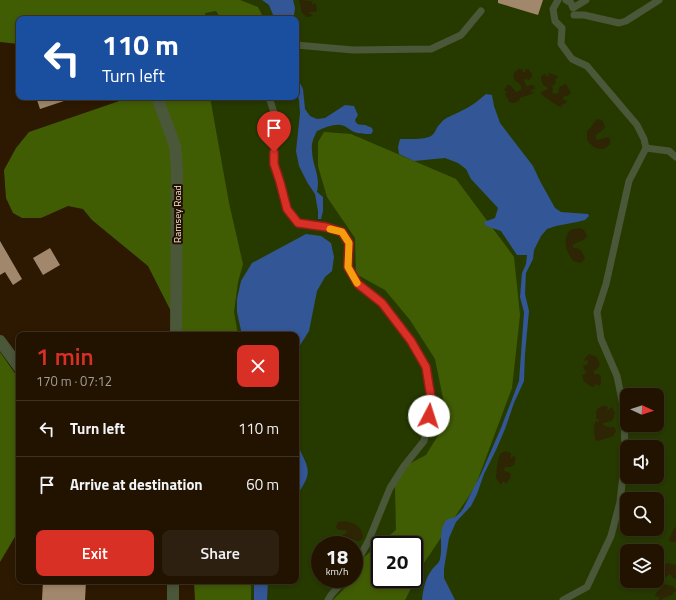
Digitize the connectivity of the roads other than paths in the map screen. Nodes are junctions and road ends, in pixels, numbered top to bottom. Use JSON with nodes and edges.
{"nodes":[{"id":1,"x":559,"y":0,"type":"edge"},
{"id":2,"x":566,"y":0,"type":"edge"},
{"id":3,"x":586,"y":0,"type":"edge"},
{"id":4,"x":659,"y":0,"type":"edge"},
{"id":5,"x":481,"y":11,"type":"dead end"},
{"id":6,"x":574,"y":15,"type":"dead end"},
{"id":7,"x":299,"y":45,"type":"edge"},
{"id":8,"x":158,"y":100,"type":"edge"},
{"id":9,"x":270,"y":100,"type":"edge"},
{"id":10,"x":646,"y":148,"type":"junction"},
{"id":11,"x":676,"y":157,"type":"edge"},
{"id":12,"x":176,"y":332,"type":"edge"},
{"id":13,"x":0,"y":341,"type":"edge"},
{"id":14,"x":16,"y":363,"type":"edge"},
{"id":15,"x":363,"y":551,"type":"edge"},
{"id":16,"x":173,"y":584,"type":"edge"},
{"id":17,"x":337,"y":588,"type":"edge"},
{"id":18,"x":173,"y":600,"type":"edge"},
{"id":19,"x":328,"y":600,"type":"edge"},
{"id":20,"x":563,"y":600,"type":"edge"}],
"edges":[{"from":1,"to":10,"type":"lane"},
{"from":2,"to":3,"type":"lane"},
{"from":4,"to":6,"type":"lane"},
{"from":5,"to":7,"type":"lane"},
{"from":8,"to":12,"type":"street","name":"Ramsey Road"},
{"from":9,"to":15,"type":"lane"},
{"from":10,"to":11,"type":"lane"},
{"from":10,"to":20,"type":"lane"},
{"from":13,"to":14,"type":"street"},
{"from":16,"to":18,"type":"street"},
{"from":17,"to":19,"type":"lane"}]}
